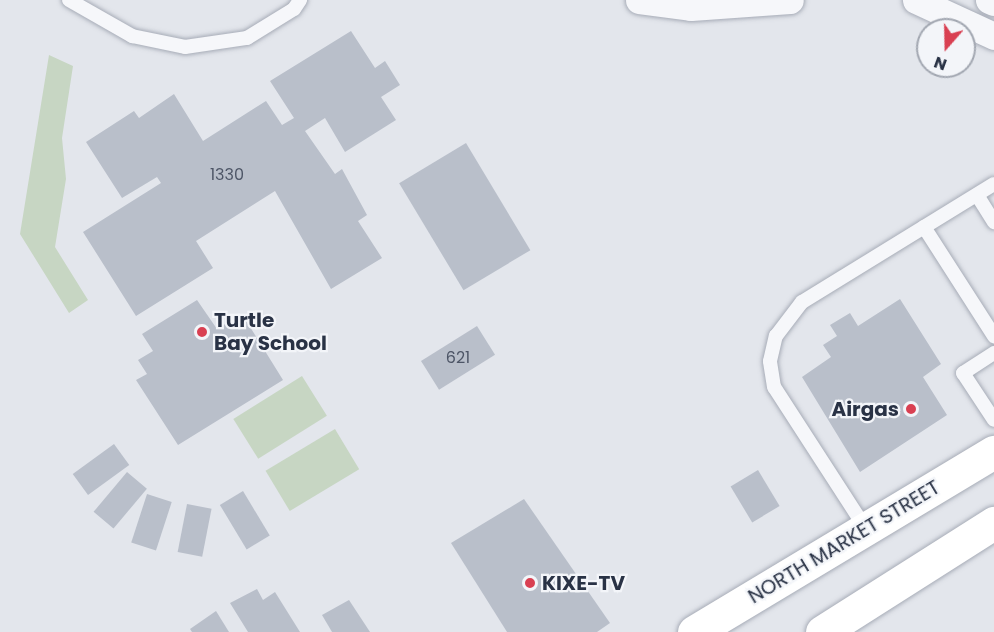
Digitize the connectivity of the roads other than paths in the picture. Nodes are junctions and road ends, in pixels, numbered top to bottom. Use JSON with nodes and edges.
{"nodes":[{"id":1,"x":69,"y":0,"type":"edge"},
{"id":2,"x":300,"y":0,"type":"edge"},
{"id":3,"x":639,"y":0,"type":"edge"},
{"id":4,"x":790,"y":0,"type":"edge"},
{"id":5,"x":916,"y":0,"type":"edge"},
{"id":6,"x":989,"y":0,"type":"edge"},
{"id":7,"x":994,"y":2,"type":"edge"},
{"id":8,"x":994,"y":36,"type":"edge"},
{"id":9,"x":994,"y":184,"type":"edge"},
{"id":10,"x":976,"y":195,"type":"junction"},
{"id":11,"x":994,"y":222,"type":"edge"},
{"id":12,"x":924,"y":227,"type":"junction"},
{"id":13,"x":994,"y":336,"type":"edge"},
{"id":14,"x":994,"y":352,"type":"edge"},
{"id":15,"x":994,"y":420,"type":"edge"},
{"id":16,"x":994,"y":452,"type":"edge"},
{"id":17,"x":994,"y":523,"type":"edge"},
{"id":18,"x":866,"y":529,"type":"junction"},
{"id":19,"x":694,"y":632,"type":"edge"},
{"id":20,"x":822,"y":632,"type":"edge"}],
"edges":[{"from":1,"to":2,"type":"lane"},
{"from":3,"to":4,"type":"street"},
{"from":5,"to":8,"type":"street"},
{"from":6,"to":7,"type":"street"},
{"from":9,"to":10,"type":"lane"},
{"from":10,"to":11,"type":"lane"},
{"from":10,"to":12,"type":"lane"},
{"from":12,"to":13,"type":"lane"},
{"from":12,"to":18,"type":"lane"},
{"from":14,"to":15,"type":"lane"},
{"from":16,"to":18,"type":"main road","name":"NORTH MARKET STREET"},
{"from":17,"to":20,"type":"main road"},
{"from":18,"to":19,"type":"main road","name":"NORTH MARKET STREET"}]}
